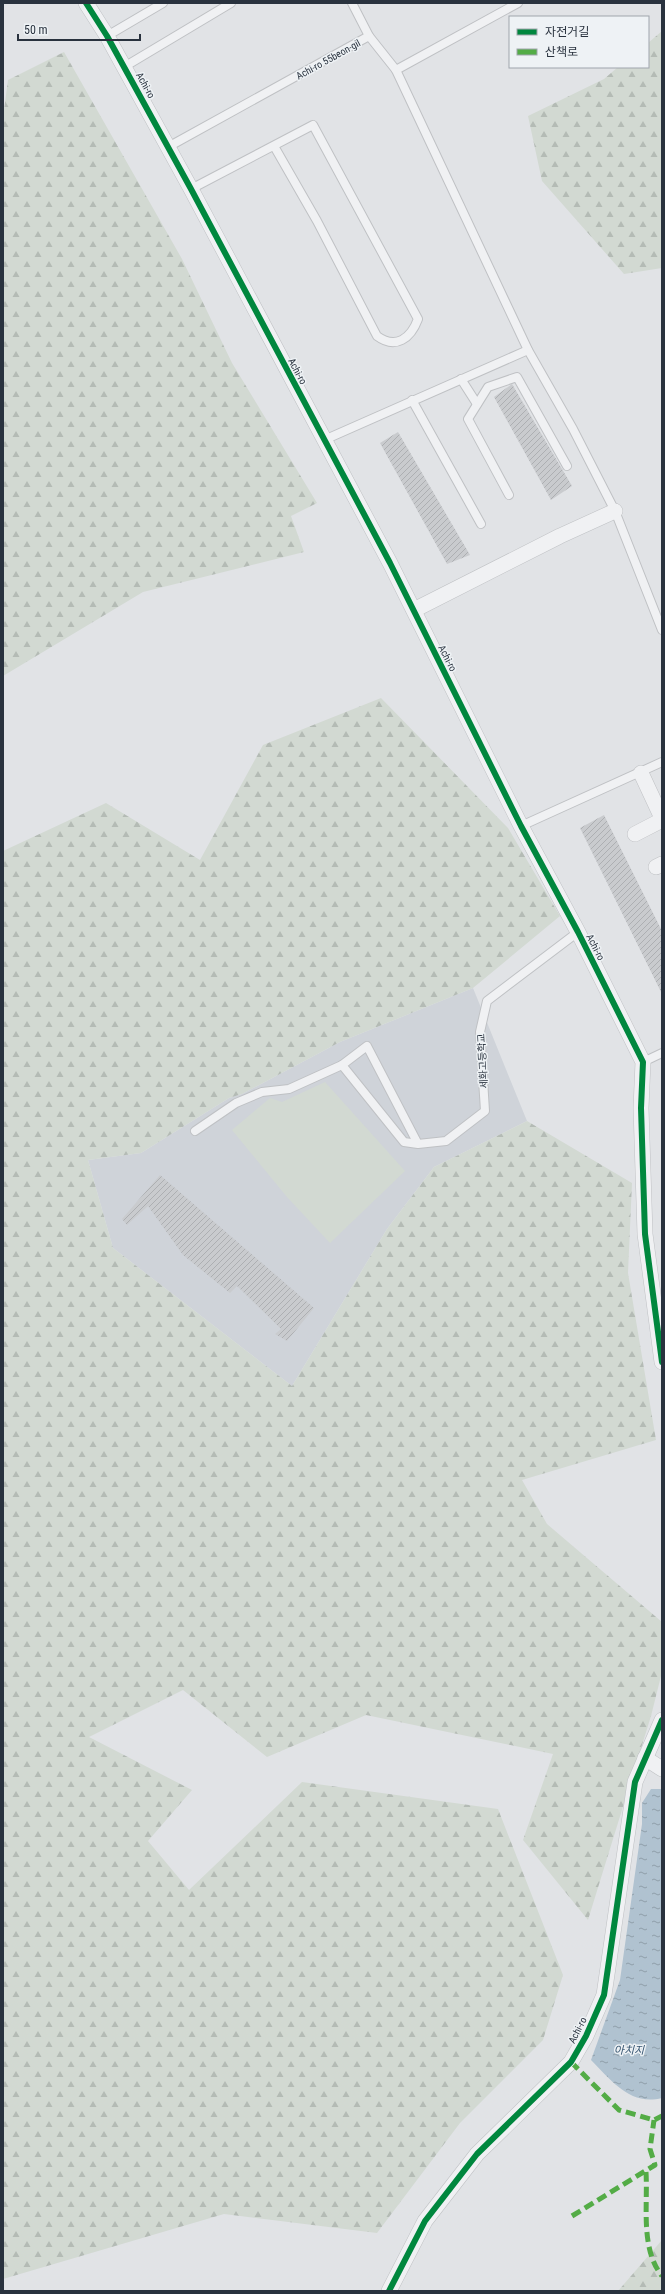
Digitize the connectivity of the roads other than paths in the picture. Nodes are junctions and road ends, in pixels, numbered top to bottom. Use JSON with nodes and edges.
{"nodes":[{"id":1,"x":86,"y":3,"type":"edge"},
{"id":2,"x":163,"y":3,"type":"edge"},
{"id":3,"x":231,"y":3,"type":"edge"},
{"id":4,"x":352,"y":3,"type":"edge"},
{"id":5,"x":518,"y":3,"type":"edge"},
{"id":6,"x":107,"y":36,"type":"junction"},
{"id":7,"x":369,"y":36,"type":"junction"},
{"id":8,"x":124,"y":67,"type":"junction"},
{"id":9,"x":396,"y":70,"type":"junction"},
{"id":10,"x":274,"y":146,"type":"junction"},
{"id":11,"x":168,"y":147,"type":"junction"},
{"id":12,"x":191,"y":189,"type":"junction"},
{"id":13,"x":528,"y":350,"type":"junction"},
{"id":14,"x":460,"y":379,"type":"junction"},
{"id":15,"x":412,"y":400,"type":"junction"},
{"id":16,"x":477,"y":404,"type":"junction"},
{"id":17,"x":324,"y":440,"type":"junction"},
{"id":18,"x":567,"y":466,"type":"dead end"},
{"id":19,"x":509,"y":495,"type":"dead end"},
{"id":20,"x":615,"y":511,"type":"junction"},
{"id":21,"x":481,"y":524,"type":"dead end"},
{"id":22,"x":414,"y":610,"type":"junction"},
{"id":23,"x":662,"y":630,"type":"edge"},
{"id":24,"x":662,"y":762,"type":"edge"},
{"id":25,"x":641,"y":773,"type":"junction"},
{"id":26,"x":662,"y":819,"type":"edge"},
{"id":27,"x":521,"y":826,"type":"junction"},
{"id":28,"x":635,"y":834,"type":"dead end"},
{"id":29,"x":578,"y":932,"type":"junction"},
{"id":30,"x":662,"y":1053,"type":"edge"},
{"id":31,"x":643,"y":1062,"type":"junction"},
{"id":32,"x":342,"y":1065,"type":"junction"},
{"id":33,"x":195,"y":1131,"type":"dead end"},
{"id":34,"x":418,"y":1144,"type":"junction"},
{"id":35,"x":662,"y":1362,"type":"edge"},
{"id":36,"x":662,"y":1720,"type":"edge"},
{"id":37,"x":645,"y":1758,"type":"junction"},
{"id":38,"x":662,"y":1769,"type":"edge"},
{"id":39,"x":389,"y":2291,"type":"edge"}],
"edges":[{"from":1,"to":6,"type":"street","name":"Achi-ro"},
{"from":2,"to":6,"type":"lane"},
{"from":3,"to":8,"type":"lane"},
{"from":4,"to":7,"type":"lane"},
{"from":5,"to":9,"type":"lane"},
{"from":6,"to":8,"type":"street","name":"Achi-ro"},
{"from":7,"to":9,"type":"lane","name":"Achi-ro 55beon-gil"},
{"from":7,"to":11,"type":"lane","name":"Achi-ro 55beon-gil"},
{"from":8,"to":11,"type":"street","name":"Achi-ro"},
{"from":9,"to":13,"type":"lane","name":"Achi-ro 55beon-gil"},
{"from":10,"to":10,"type":"lane"},
{"from":10,"to":12,"type":"lane"},
{"from":11,"to":12,"type":"street","name":"Achi-ro"},
{"from":12,"to":17,"type":"street","name":"Achi-ro"},
{"from":13,"to":14,"type":"lane"},
{"from":13,"to":20,"type":"lane","name":"Achi-ro 55beon-gil"},
{"from":14,"to":15,"type":"lane"},
{"from":14,"to":16,"type":"lane"},
{"from":15,"to":17,"type":"lane"},
{"from":15,"to":21,"type":"lane"},
{"from":16,"to":18,"type":"lane"},
{"from":16,"to":19,"type":"lane"},
{"from":17,"to":22,"type":"street","name":"Achi-ro"},
{"from":20,"to":22,"type":"street"},
{"from":20,"to":23,"type":"lane","name":"Achi-ro 55beon-gil"},
{"from":22,"to":27,"type":"street","name":"Achi-ro"},
{"from":24,"to":25,"type":"lane"},
{"from":25,"to":26,"type":"street"},
{"from":25,"to":27,"type":"lane"},
{"from":26,"to":28,"type":"street"},
{"from":27,"to":29,"type":"street","name":"Achi-ro"},
{"from":29,"to":31,"type":"street","name":"Achi-ro"},
{"from":29,"to":34,"type":"lane","name":"세화고등학교"},
{"from":30,"to":31,"type":"lane"},
{"from":31,"to":35,"type":"street","name":"Achi-ro"},
{"from":32,"to":33,"type":"lane"},
{"from":32,"to":34,"type":"lane","name":"세화고등학교"},
{"from":32,"to":34,"type":"lane"},
{"from":36,"to":37,"type":"street","name":"Achi-ro"},
{"from":37,"to":38,"type":"street"},
{"from":37,"to":39,"type":"street","name":"Achi-ro"}]}
